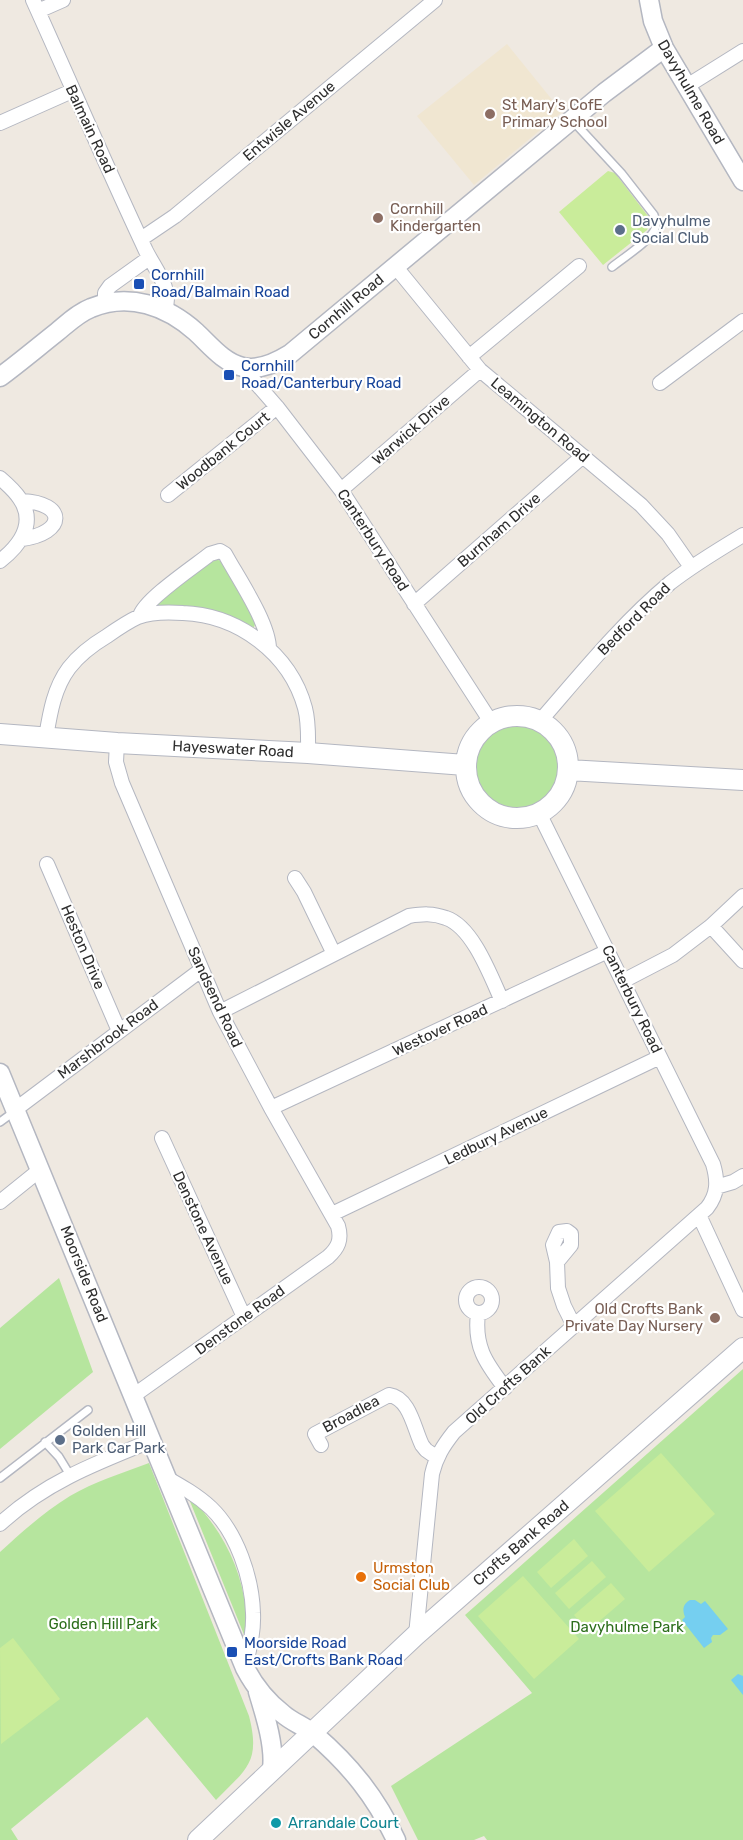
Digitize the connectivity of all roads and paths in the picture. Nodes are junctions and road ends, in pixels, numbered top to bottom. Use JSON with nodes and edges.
{"nodes":[{"id":1,"x":63,"y":0,"type":"edge"},
{"id":2,"x":435,"y":0,"type":"edge"},
{"id":3,"x":649,"y":0,"type":"edge"},
{"id":4,"x":36,"y":6,"type":"edge"},
{"id":5,"x":664,"y":48,"type":"junction"},
{"id":6,"x":743,"y":51,"type":"edge"},
{"id":7,"x":687,"y":86,"type":"junction"},
{"id":8,"x":72,"y":91,"type":"junction"},
{"id":9,"x":572,"y":119,"type":"junction"},
{"id":10,"x":0,"y":123,"type":"edge"},
{"id":11,"x":743,"y":181,"type":"edge"},
{"id":12,"x":143,"y":238,"type":"junction"},
{"id":13,"x":149,"y":258,"type":"junction"},
{"id":14,"x":396,"y":266,"type":"junction"},
{"id":15,"x":579,"y":266,"type":"dead end"},
{"id":16,"x":612,"y":267,"type":"dead end"},
{"id":17,"x":105,"y":304,"type":"junction"},
{"id":18,"x":165,"y":309,"type":"junction"},
{"id":19,"x":743,"y":321,"type":"edge"},
{"id":20,"x":469,"y":357,"type":"junction"},
{"id":21,"x":242,"y":367,"type":"junction"},
{"id":22,"x":480,"y":370,"type":"junction"},
{"id":23,"x":0,"y":377,"type":"edge"},
{"id":24,"x":660,"y":383,"type":"dead end"},
{"id":25,"x":277,"y":407,"type":"junction"},
{"id":26,"x":583,"y":456,"type":"junction"},
{"id":27,"x":0,"y":478,"type":"edge"},
{"id":28,"x":341,"y":490,"type":"junction"},
{"id":29,"x":168,"y":495,"type":"dead end"},
{"id":30,"x":22,"y":501,"type":"junction"},
{"id":31,"x":743,"y":535,"type":"edge"},
{"id":32,"x":22,"y":539,"type":"junction"},
{"id":33,"x":0,"y":561,"type":"edge"},
{"id":34,"x":691,"y":567,"type":"junction"},
{"id":35,"x":414,"y":604,"type":"junction"},
{"id":36,"x":140,"y":616,"type":"junction"},
{"id":37,"x":269,"y":649,"type":"junction"},
{"id":38,"x":540,"y":721,"type":"junction"},
{"id":39,"x":491,"y":722,"type":"junction"},
{"id":40,"x":0,"y":734,"type":"edge"},
{"id":41,"x":46,"y":737,"type":"junction"},
{"id":42,"x":117,"y":743,"type":"junction"},
{"id":43,"x":308,"y":753,"type":"junction"},
{"id":44,"x":465,"y":765,"type":"junction"},
{"id":45,"x":568,"y":770,"type":"junction"},
{"id":46,"x":743,"y":780,"type":"edge"},
{"id":47,"x":539,"y":813,"type":"junction"},
{"id":48,"x":46,"y":864,"type":"dead end"},
{"id":49,"x":295,"y":878,"type":"dead end"},
{"id":50,"x":743,"y":896,"type":"edge"},
{"id":51,"x":711,"y":926,"type":"junction"},
{"id":52,"x":608,"y":951,"type":"junction"},
{"id":53,"x":334,"y":954,"type":"junction"},
{"id":54,"x":743,"y":961,"type":"edge"},
{"id":55,"x":201,"y":970,"type":"junction"},
{"id":56,"x":623,"y":981,"type":"junction"},
{"id":57,"x":502,"y":1001,"type":"junction"},
{"id":58,"x":220,"y":1012,"type":"junction"},
{"id":59,"x":119,"y":1031,"type":"junction"},
{"id":60,"x":660,"y":1057,"type":"junction"},
{"id":61,"x":0,"y":1073,"type":"edge"},
{"id":62,"x":271,"y":1107,"type":"junction"},
{"id":63,"x":16,"y":1110,"type":"junction"},
{"id":64,"x":0,"y":1122,"type":"edge"},
{"id":65,"x":162,"y":1138,"type":"dead end"},
{"id":66,"x":41,"y":1169,"type":"junction"},
{"id":67,"x":743,"y":1176,"type":"edge"},
{"id":68,"x":716,"y":1187,"type":"junction"},
{"id":69,"x":0,"y":1202,"type":"edge"},
{"id":70,"x":332,"y":1214,"type":"junction"},
{"id":71,"x":699,"y":1215,"type":"junction"},
{"id":72,"x":340,"y":1239,"type":"joint"},
{"id":73,"x":557,"y":1262,"type":"dead end"},
{"id":74,"x":743,"y":1310,"type":"edge"},
{"id":75,"x":478,"y":1313,"type":"dead end"},
{"id":76,"x":244,"y":1317,"type":"junction"},
{"id":77,"x":574,"y":1326,"type":"junction"},
{"id":78,"x":743,"y":1348,"type":"edge"},
{"id":79,"x":505,"y":1388,"type":"junction"},
{"id":80,"x":133,"y":1396,"type":"junction"},
{"id":81,"x":88,"y":1410,"type":"dead end"},
{"id":82,"x":151,"y":1441,"type":"junction"},
{"id":83,"x":45,"y":1442,"type":"junction"},
{"id":84,"x":321,"y":1445,"type":"dead end"},
{"id":85,"x":436,"y":1457,"type":"junction"},
{"id":86,"x":70,"y":1474,"type":"junction"},
{"id":87,"x":165,"y":1477,"type":"junction"},
{"id":88,"x":0,"y":1478,"type":"edge"},
{"id":89,"x":0,"y":1524,"type":"edge"},
{"id":90,"x":416,"y":1635,"type":"junction"},
{"id":91,"x":244,"y":1668,"type":"junction"},
{"id":92,"x":258,"y":1692,"type":"junction"},
{"id":93,"x":311,"y":1732,"type":"junction"},
{"id":94,"x":272,"y":1769,"type":"junction"},
{"id":95,"x":198,"y":1840,"type":"edge"},
{"id":96,"x":396,"y":1840,"type":"edge"}],
"edges":[{"from":1,"to":4,"type":"street"},
{"from":2,"to":12,"type":"street","name":"Entwisle Avenue"},
{"from":3,"to":5,"type":"street","name":"Davyhulme Road"},
{"from":4,"to":8,"type":"street","name":"Balmain Road"},
{"from":5,"to":7,"type":"street","name":"Davyhulme Road"},
{"from":5,"to":9,"type":"street","name":"Cornhill Road"},
{"from":6,"to":7,"type":"street"},
{"from":7,"to":11,"type":"street","name":"Davyhulme Road"},
{"from":8,"to":10,"type":"street"},
{"from":8,"to":12,"type":"street","name":"Balmain Road"},
{"from":9,"to":14,"type":"street","name":"Cornhill Road"},
{"from":9,"to":16,"type":"lane"},
{"from":12,"to":13,"type":"street","name":"Balmain Road"},
{"from":13,"to":17,"type":"street"},
{"from":13,"to":18,"type":"street","name":"Balmain Road"},
{"from":14,"to":20,"type":"street","name":"Leamington Road"},
{"from":14,"to":21,"type":"street","name":"Cornhill Road"},
{"from":15,"to":20,"type":"street"},
{"from":17,"to":18,"type":"street"},
{"from":17,"to":23,"type":"street"},
{"from":18,"to":21,"type":"street"},
{"from":19,"to":24,"type":"street"},
{"from":20,"to":22,"type":"street","name":"Leamington Road"},
{"from":21,"to":25,"type":"street","name":"Canterbury Road"},
{"from":22,"to":26,"type":"street","name":"Leamington Road"},
{"from":22,"to":28,"type":"street","name":"Warwick Drive"},
{"from":25,"to":28,"type":"street","name":"Canterbury Road"},
{"from":25,"to":29,"type":"street","name":"Woodbank Court"},
{"from":26,"to":34,"type":"street","name":"Leamington Road"},
{"from":26,"to":35,"type":"street","name":"Burnham Drive"},
{"from":27,"to":30,"type":"street"},
{"from":28,"to":35,"type":"street","name":"Canterbury Road"},
{"from":30,"to":32,"type":"street"},
{"from":30,"to":32,"type":"street"},
{"from":31,"to":34,"type":"street","name":"Bedford Road"},
{"from":32,"to":33,"type":"street"},
{"from":34,"to":38,"type":"street","name":"Bedford Road"},
{"from":35,"to":39,"type":"street","name":"Canterbury Road"},
{"from":36,"to":37,"type":"street"},
{"from":36,"to":37,"type":"street"},
{"from":36,"to":41,"type":"street"},
{"from":37,"to":43,"type":"street"},
{"from":38,"to":39,"type":"main road"},
{"from":38,"to":45,"type":"main road"},
{"from":39,"to":44,"type":"main road"},
{"from":40,"to":41,"type":"main road","name":"Hayeswater Road"},
{"from":41,"to":42,"type":"main road","name":"Hayeswater Road"},
{"from":42,"to":43,"type":"main road","name":"Hayeswater Road"},
{"from":42,"to":55,"type":"street","name":"Sandsend Road"},
{"from":43,"to":44,"type":"main road","name":"Hayeswater Road"},
{"from":44,"to":47,"type":"main road"},
{"from":45,"to":46,"type":"main road"},
{"from":45,"to":47,"type":"main road"},
{"from":47,"to":52,"type":"street","name":"Canterbury Road"},
{"from":48,"to":59,"type":"street","name":"Heston Drive"},
{"from":49,"to":53,"type":"street"},
{"from":50,"to":51,"type":"street"},
{"from":51,"to":54,"type":"street"},
{"from":51,"to":56,"type":"street"},
{"from":52,"to":56,"type":"street","name":"Canterbury Road"},
{"from":52,"to":57,"type":"street","name":"Westover Road"},
{"from":53,"to":57,"type":"street"},
{"from":53,"to":58,"type":"street"},
{"from":55,"to":58,"type":"street","name":"Sandsend Road"},
{"from":55,"to":59,"type":"street","name":"Marshbrook Road"},
{"from":56,"to":60,"type":"street","name":"Canterbury Road"},
{"from":57,"to":62,"type":"street","name":"Westover Road"},
{"from":58,"to":62,"type":"street","name":"Sandsend Road"},
{"from":59,"to":63,"type":"street","name":"Marshbrook Road"},
{"from":60,"to":68,"type":"street","name":"Canterbury Road"},
{"from":60,"to":70,"type":"street","name":"Ledbury Avenue"},
{"from":61,"to":63,"type":"street","name":"Moorside Road"},
{"from":62,"to":70,"type":"street","name":"Sandsend Road"},
{"from":63,"to":64,"type":"lane"},
{"from":63,"to":66,"type":"street","name":"Moorside Road"},
{"from":65,"to":76,"type":"street","name":"Denstone Avenue"},
{"from":66,"to":69,"type":"street"},
{"from":66,"to":80,"type":"street","name":"Moorside Road"},
{"from":67,"to":68,"type":"street"},
{"from":68,"to":71,"type":"street","name":"Old Crofts Bank"},
{"from":70,"to":72,"type":"street","name":"Sandsend Road"},
{"from":71,"to":74,"type":"street"},
{"from":71,"to":77,"type":"street","name":"Old Crofts Bank"},
{"from":72,"to":76,"type":"street","name":"Denstone Road"},
{"from":73,"to":77,"type":"street"},
{"from":75,"to":79,"type":"street"},
{"from":76,"to":80,"type":"street","name":"Denstone Road"},
{"from":77,"to":79,"type":"street","name":"Old Crofts Bank"},
{"from":78,"to":90,"type":"main road","name":"Crofts Bank Road"},
{"from":79,"to":85,"type":"street","name":"Old Crofts Bank"},
{"from":80,"to":82,"type":"street","name":"Moorside Road"},
{"from":81,"to":83,"type":"lane"},
{"from":82,"to":86,"type":"street"},
{"from":82,"to":87,"type":"street","name":"Moorside Road"},
{"from":83,"to":86,"type":"lane"},
{"from":83,"to":88,"type":"lane"},
{"from":84,"to":85,"type":"street","name":"Broadlea"},
{"from":85,"to":90,"type":"street","name":"Old Crofts Bank"},
{"from":86,"to":89,"type":"street"},
{"from":87,"to":91,"type":"street","name":"Moorside Road"},
{"from":87,"to":91,"type":"street"},
{"from":90,"to":93,"type":"main road","name":"Crofts Bank Road"},
{"from":91,"to":92,"type":"street","name":"Moorside Road"},
{"from":92,"to":93,"type":"street","name":"Moorside Road"},
{"from":92,"to":94,"type":"street","name":"Moorside Road"},
{"from":93,"to":94,"type":"main road","name":"Crofts Bank Road"},
{"from":93,"to":96,"type":"street","name":"Moorside Road"},
{"from":94,"to":95,"type":"main road","name":"Crofts Bank Road"}]}
